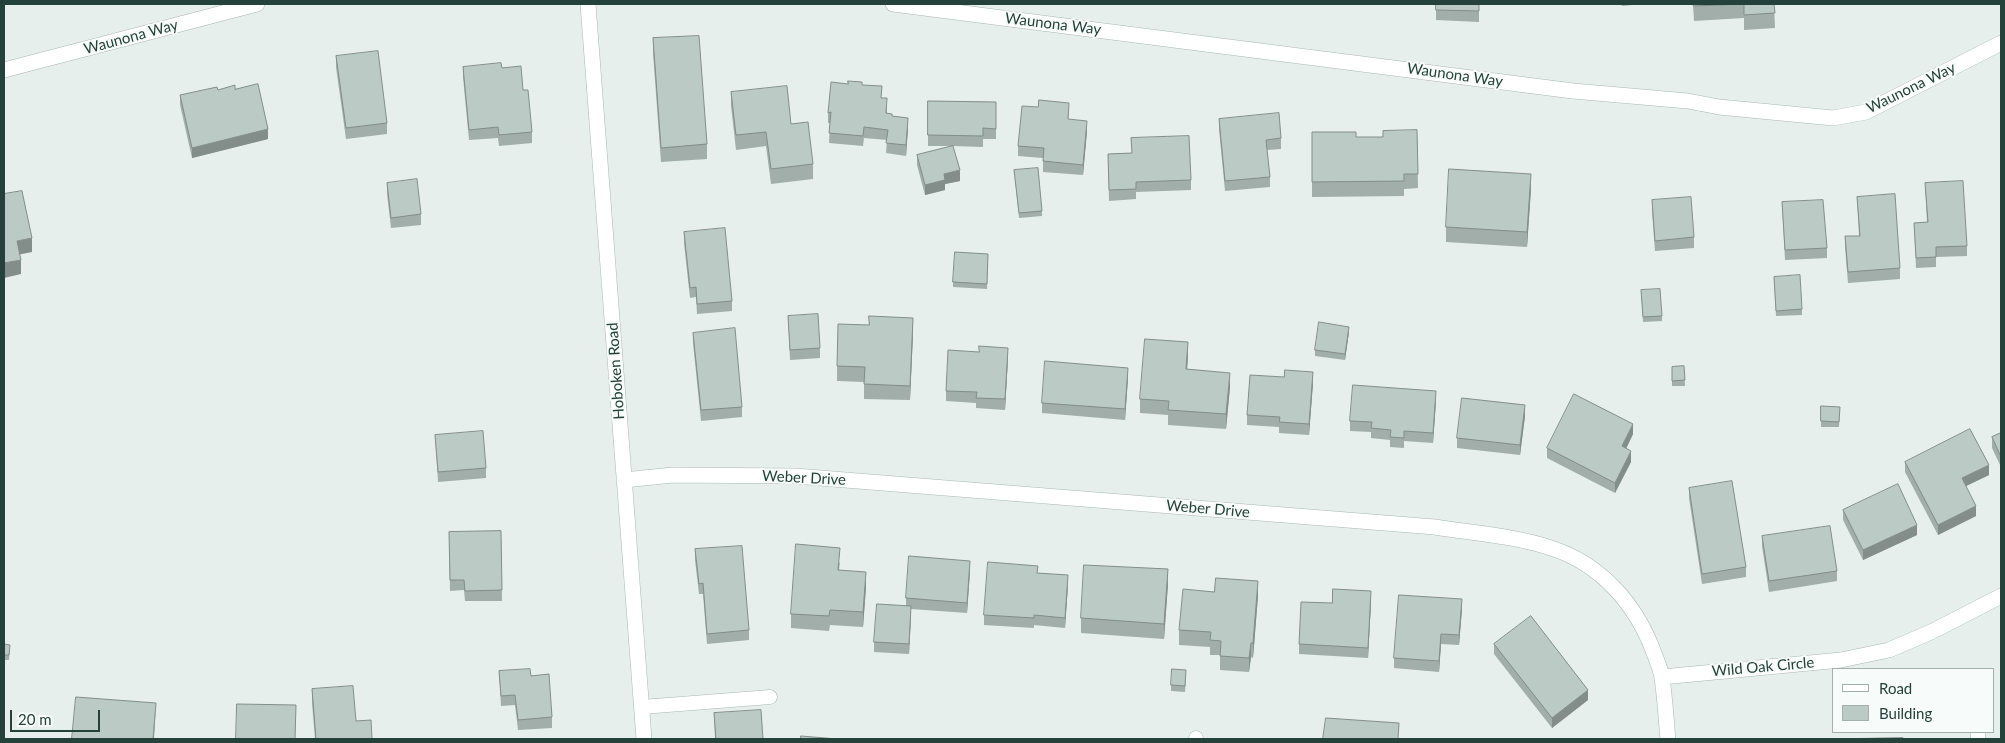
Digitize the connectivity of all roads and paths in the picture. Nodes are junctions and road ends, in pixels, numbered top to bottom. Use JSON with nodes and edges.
{"nodes":[{"id":1,"x":257,"y":4,"type":"edge"},
{"id":2,"x":588,"y":4,"type":"edge"},
{"id":3,"x":893,"y":4,"type":"edge"},
{"id":4,"x":2001,"y":43,"type":"edge"},
{"id":5,"x":4,"y":70,"type":"edge"},
{"id":6,"x":624,"y":480,"type":"junction"},
{"id":7,"x":2001,"y":596,"type":"edge"},
{"id":8,"x":1662,"y":677,"type":"junction"},
{"id":9,"x":770,"y":697,"type":"dead end"},
{"id":10,"x":642,"y":707,"type":"junction"},
{"id":11,"x":644,"y":739,"type":"edge"},
{"id":12,"x":1668,"y":739,"type":"edge"}],
"edges":[{"from":1,"to":5,"type":"street","name":"Waunona Way"},
{"from":2,"to":6,"type":"street","name":"Hoboken Road"},
{"from":3,"to":4,"type":"street","name":"Waunona Way"},
{"from":6,"to":8,"type":"street","name":"Weber Drive"},
{"from":6,"to":10,"type":"street","name":"Hoboken Road"},
{"from":7,"to":8,"type":"street","name":"Wild Oak Circle"},
{"from":8,"to":12,"type":"street","name":"Weber Drive"},
{"from":9,"to":10,"type":"lane"},
{"from":10,"to":11,"type":"street","name":"Hoboken Road"}]}
